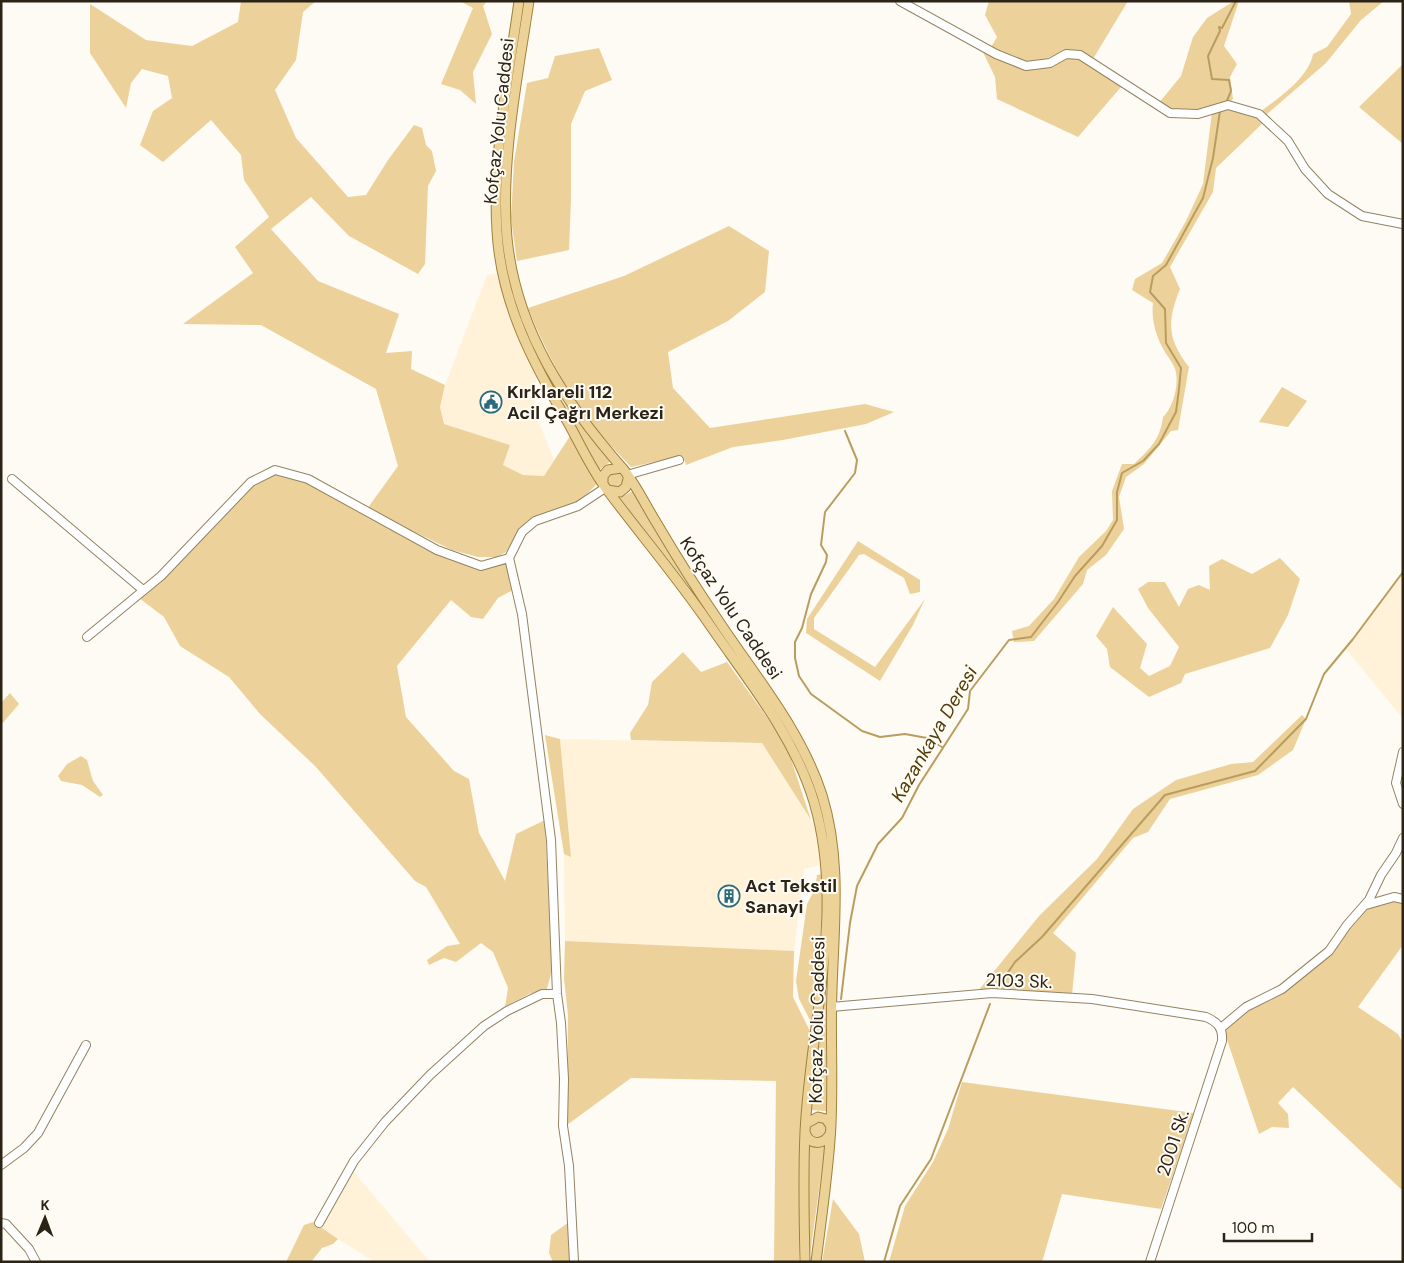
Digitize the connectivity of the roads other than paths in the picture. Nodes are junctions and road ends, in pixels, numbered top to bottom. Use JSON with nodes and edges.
{"nodes":[{"id":1,"x":519,"y":1,"type":"edge"},
{"id":2,"x":529,"y":1,"type":"edge"},
{"id":3,"x":900,"y":1,"type":"edge"},
{"id":4,"x":1403,"y":224,"type":"edge"},
{"id":5,"x":679,"y":460,"type":"dead end"},
{"id":6,"x":626,"y":474,"type":"junction"},
{"id":7,"x":12,"y":479,"type":"dead end"},
{"id":8,"x":604,"y":486,"type":"junction"},
{"id":9,"x":509,"y":558,"type":"junction"},
{"id":10,"x":143,"y":590,"type":"junction"},
{"id":11,"x":88,"y":637,"type":"dead end"},
{"id":12,"x":1403,"y":752,"type":"edge"},
{"id":13,"x":1403,"y":804,"type":"edge"},
{"id":14,"x":1403,"y":838,"type":"edge"},
{"id":15,"x":1403,"y":898,"type":"edge"},
{"id":16,"x":1366,"y":905,"type":"junction"},
{"id":17,"x":557,"y":994,"type":"junction"},
{"id":18,"x":831,"y":1008,"type":"junction"},
{"id":19,"x":1222,"y":1031,"type":"junction"},
{"id":20,"x":86,"y":1045,"type":"dead end"},
{"id":21,"x":806,"y":1127,"type":"junction"},
{"id":22,"x":830,"y":1130,"type":"junction"},
{"id":23,"x":1,"y":1165,"type":"edge"},
{"id":24,"x":1,"y":1222,"type":"edge"},
{"id":25,"x":319,"y":1223,"type":"dead end"},
{"id":26,"x":36,"y":1262,"type":"edge"},
{"id":27,"x":574,"y":1262,"type":"edge"},
{"id":28,"x":805,"y":1262,"type":"edge"},
{"id":29,"x":816,"y":1262,"type":"edge"},
{"id":30,"x":1150,"y":1262,"type":"edge"}],
"edges":[{"from":1,"to":8,"type":"main road","name":"Kofçaz Yolu Caddesi"},
{"from":2,"to":6,"type":"main road","name":"Kofçaz Yolu Caddesi"},
{"from":3,"to":4,"type":"street"},
{"from":5,"to":6,"type":"street"},
{"from":6,"to":8,"type":"main road"},
{"from":6,"to":8,"type":"main road"},
{"from":6,"to":18,"type":"main road","name":"Kofçaz Yolu Caddesi"},
{"from":7,"to":10,"type":"street"},
{"from":8,"to":9,"type":"street"},
{"from":8,"to":21,"type":"main road","name":"Kofçaz Yolu Caddesi"},
{"from":9,"to":10,"type":"street"},
{"from":9,"to":17,"type":"street"},
{"from":10,"to":11,"type":"street"},
{"from":12,"to":13,"type":"street"},
{"from":14,"to":16,"type":"street"},
{"from":15,"to":16,"type":"street"},
{"from":16,"to":19,"type":"street"},
{"from":17,"to":25,"type":"street"},
{"from":17,"to":27,"type":"street"},
{"from":18,"to":19,"type":"street","name":"2103 Sk."},
{"from":18,"to":22,"type":"main road","name":"Kofçaz Yolu Caddesi"},
{"from":19,"to":30,"type":"street","name":"2001 Sk."},
{"from":20,"to":23,"type":"street"},
{"from":21,"to":22,"type":"main road"},
{"from":21,"to":22,"type":"main road"},
{"from":21,"to":28,"type":"main road","name":"Kofçaz Yolu Caddesi"},
{"from":22,"to":29,"type":"main road","name":"Kofçaz Yolu Caddesi"},
{"from":24,"to":26,"type":"street"}]}
